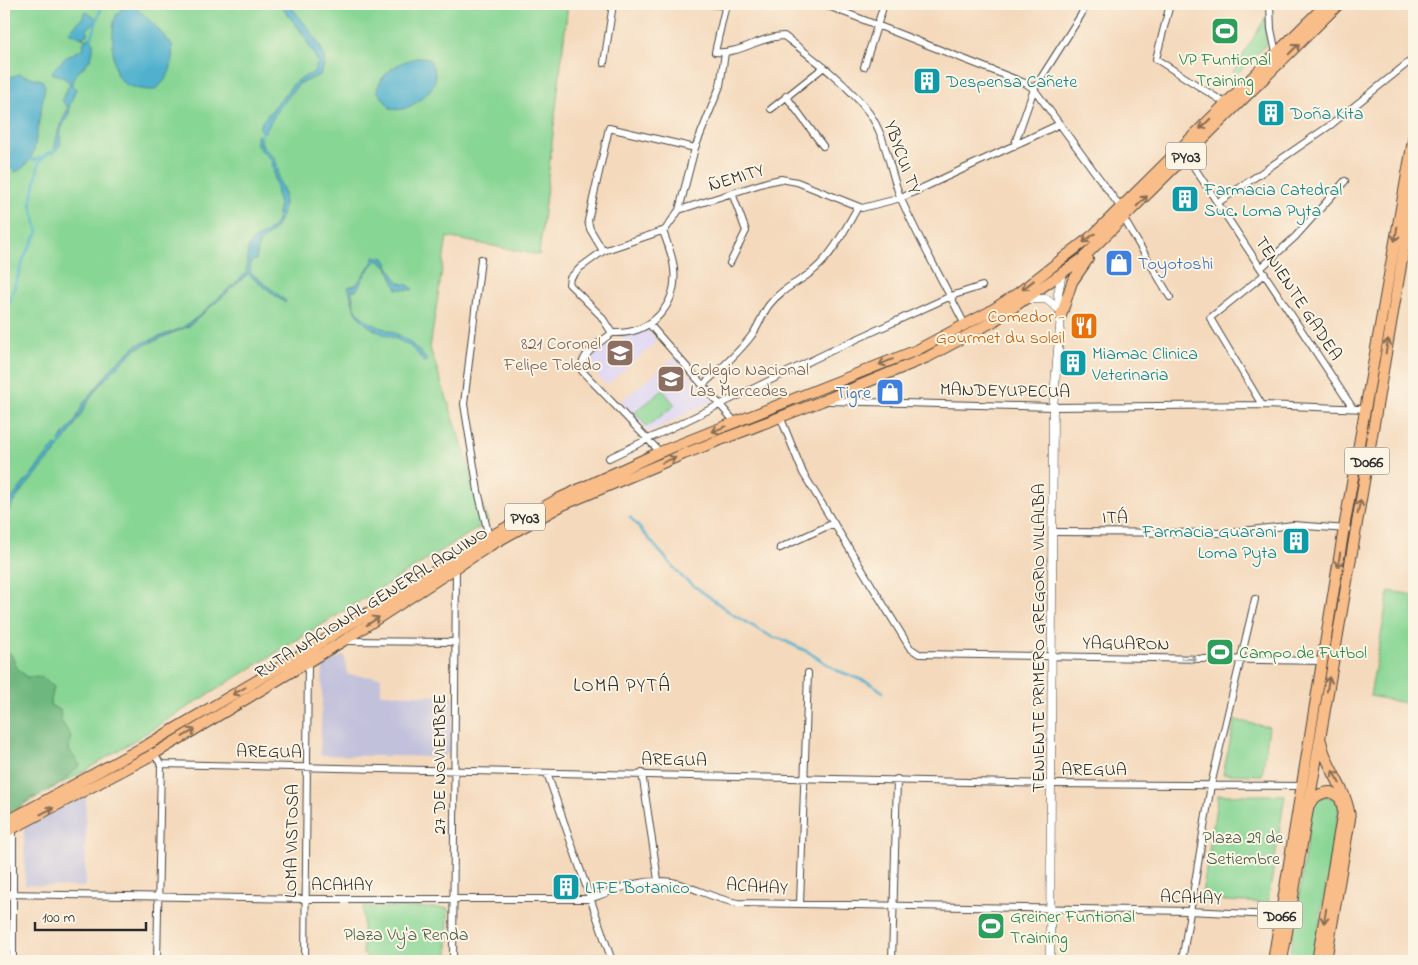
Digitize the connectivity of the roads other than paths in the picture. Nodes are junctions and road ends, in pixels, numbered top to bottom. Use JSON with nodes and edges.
{"nodes":[{"id":1,"x":613,"y":4,"type":"edge"},
{"id":2,"x":712,"y":4,"type":"edge"},
{"id":3,"x":823,"y":4,"type":"edge"},
{"id":4,"x":884,"y":4,"type":"edge"},
{"id":5,"x":1086,"y":4,"type":"edge"},
{"id":6,"x":1170,"y":4,"type":"edge"},
{"id":7,"x":1270,"y":4,"type":"edge"},
{"id":8,"x":1326,"y":4,"type":"edge"},
{"id":9,"x":1339,"y":4,"type":"edge"},
{"id":10,"x":726,"y":5,"type":"edge"},
{"id":11,"x":877,"y":24,"type":"junction"},
{"id":12,"x":725,"y":53,"type":"junction"},
{"id":13,"x":1276,"y":53,"type":"junction"},
{"id":14,"x":1414,"y":58,"type":"edge"},
{"id":15,"x":604,"y":63,"type":"dead end"},
{"id":16,"x":824,"y":67,"type":"junction"},
{"id":17,"x":864,"y":67,"type":"dead end"},
{"id":18,"x":1034,"y":89,"type":"junction"},
{"id":19,"x":786,"y":96,"type":"junction"},
{"id":20,"x":1226,"y":104,"type":"junction"},
{"id":21,"x":771,"y":109,"type":"dead end"},
{"id":22,"x":1060,"y":124,"type":"junction"},
{"id":23,"x":1414,"y":135,"type":"edge"},
{"id":24,"x":823,"y":146,"type":"dead end"},
{"id":25,"x":1014,"y":146,"type":"junction"},
{"id":26,"x":695,"y":148,"type":"junction"},
{"id":27,"x":1186,"y":155,"type":"junction"},
{"id":28,"x":1345,"y":181,"type":"dead end"},
{"id":29,"x":1414,"y":190,"type":"edge"},
{"id":30,"x":732,"y":193,"type":"junction"},
{"id":31,"x":901,"y":198,"type":"junction"},
{"id":32,"x":1219,"y":202,"type":"junction"},
{"id":33,"x":858,"y":207,"type":"junction"},
{"id":34,"x":680,"y":210,"type":"junction"},
{"id":35,"x":1122,"y":214,"type":"junction"},
{"id":36,"x":663,"y":231,"type":"junction"},
{"id":37,"x":1102,"y":240,"type":"junction"},
{"id":38,"x":603,"y":251,"type":"junction"},
{"id":39,"x":1066,"y":254,"type":"junction"},
{"id":40,"x":481,"y":259,"type":"dead end"},
{"id":41,"x":730,"y":263,"type":"dead end"},
{"id":42,"x":1262,"y":267,"type":"junction"},
{"id":43,"x":1046,"y":271,"type":"junction"},
{"id":44,"x":1265,"y":274,"type":"junction"},
{"id":45,"x":1061,"y":276,"type":"junction"},
{"id":46,"x":982,"y":286,"type":"dead end"},
{"id":47,"x":951,"y":296,"type":"junction"},
{"id":48,"x":1170,"y":296,"type":"dead end"},
{"id":49,"x":1025,"y":300,"type":"junction"},
{"id":50,"x":1061,"y":316,"type":"junction"},
{"id":51,"x":650,"y":325,"type":"junction"},
{"id":52,"x":966,"y":325,"type":"junction"},
{"id":53,"x":612,"y":333,"type":"junction"},
{"id":54,"x":704,"y":384,"type":"junction"},
{"id":55,"x":822,"y":401,"type":"junction"},
{"id":56,"x":720,"y":404,"type":"junction"},
{"id":57,"x":1262,"y":405,"type":"junction"},
{"id":58,"x":1053,"y":407,"type":"junction"},
{"id":59,"x":1352,"y":407,"type":"junction"},
{"id":60,"x":1366,"y":409,"type":"junction"},
{"id":61,"x":780,"y":416,"type":"junction"},
{"id":62,"x":735,"y":422,"type":"junction"},
{"id":63,"x":648,"y":439,"type":"junction"},
{"id":64,"x":660,"y":452,"type":"junction"},
{"id":65,"x":609,"y":458,"type":"dead end"},
{"id":66,"x":834,"y":524,"type":"junction"},
{"id":67,"x":1350,"y":530,"type":"junction"},
{"id":68,"x":1054,"y":532,"type":"junction"},
{"id":69,"x":489,"y":537,"type":"junction"},
{"id":70,"x":780,"y":548,"type":"dead end"},
{"id":71,"x":456,"y":567,"type":"junction"},
{"id":72,"x":1254,"y":599,"type":"dead end"},
{"id":73,"x":343,"y":641,"type":"junction"},
{"id":74,"x":455,"y":642,"type":"junction"},
{"id":75,"x":1053,"y":656,"type":"junction"},
{"id":76,"x":1242,"y":660,"type":"junction"},
{"id":77,"x":1323,"y":661,"type":"junction"},
{"id":78,"x":308,"y":662,"type":"junction"},
{"id":79,"x":808,"y":673,"type":"dead end"},
{"id":80,"x":1320,"y":732,"type":"junction"},
{"id":81,"x":147,"y":745,"type":"junction"},
{"id":82,"x":154,"y":754,"type":"junction"},
{"id":83,"x":161,"y":764,"type":"junction"},
{"id":84,"x":308,"y":766,"type":"junction"},
{"id":85,"x":454,"y":772,"type":"junction"},
{"id":86,"x":547,"y":773,"type":"junction"},
{"id":87,"x":642,"y":773,"type":"junction"},
{"id":88,"x":803,"y":778,"type":"junction"},
{"id":89,"x":897,"y":779,"type":"junction"},
{"id":90,"x":1052,"y":784,"type":"junction"},
{"id":91,"x":1211,"y":785,"type":"junction"},
{"id":92,"x":1301,"y":786,"type":"junction"},
{"id":93,"x":1307,"y":810,"type":"junction"},
{"id":94,"x":1296,"y":817,"type":"junction"},
{"id":95,"x":7,"y":828,"type":"edge"},
{"id":96,"x":1292,"y":869,"type":"junction"},
{"id":97,"x":658,"y":880,"type":"junction"},
{"id":98,"x":4,"y":894,"type":"edge"},
{"id":99,"x":14,"y":894,"type":"junction"},
{"id":100,"x":158,"y":896,"type":"junction"},
{"id":101,"x":305,"y":899,"type":"junction"},
{"id":102,"x":453,"y":899,"type":"junction"},
{"id":103,"x":590,"y":899,"type":"junction"},
{"id":104,"x":800,"y":904,"type":"junction"},
{"id":105,"x":893,"y":905,"type":"junction"},
{"id":106,"x":1052,"y":909,"type":"junction"},
{"id":107,"x":1189,"y":911,"type":"junction"},
{"id":108,"x":1273,"y":915,"type":"junction"},
{"id":109,"x":13,"y":961,"type":"edge"},
{"id":110,"x":157,"y":961,"type":"edge"},
{"id":111,"x":304,"y":961,"type":"edge"},
{"id":112,"x":453,"y":961,"type":"edge"},
{"id":113,"x":612,"y":961,"type":"edge"},
{"id":114,"x":892,"y":961,"type":"edge"},
{"id":115,"x":1050,"y":961,"type":"edge"},
{"id":116,"x":1182,"y":961,"type":"edge"},
{"id":117,"x":1268,"y":961,"type":"edge"},
{"id":118,"x":1273,"y":961,"type":"edge"},
{"id":119,"x":1282,"y":961,"type":"edge"},
{"id":120,"x":1317,"y":961,"type":"edge"},
{"id":121,"x":1326,"y":961,"type":"edge"}],
"edges":[{"from":1,"to":15,"type":"street"},
{"from":2,"to":10,"type":"street"},
{"from":3,"to":11,"type":"street"},
{"from":4,"to":11,"type":"street"},
{"from":5,"to":18,"type":"street"},
{"from":6,"to":20,"type":"street"},
{"from":7,"to":13,"type":"street"},
{"from":8,"to":13,"type":"highway","name":"RUTA NACIONAL GENERAL AQUINO","number":"PY03"},
{"from":27,"to":9,"type":"highway","name":"RUTA NACIONAL GENERAL AQUINO","number":"PY03","one_way":true},
{"from":10,"to":12,"type":"street","name":"YBYCUI TY"},
{"from":11,"to":17,"type":"street"},
{"from":11,"to":18,"type":"street"},
{"from":12,"to":16,"type":"street","name":"YBYCUI TY"},
{"from":12,"to":26,"type":"street"},
{"from":13,"to":20,"type":"highway","name":"RUTA NACIONAL GENERAL AQUINO","number":"PY03"},
{"from":14,"to":32,"type":"street"},
{"from":16,"to":19,"type":"street"},
{"from":16,"to":31,"type":"street","name":"YBYCUI TY"},
{"from":18,"to":22,"type":"street"},
{"from":18,"to":25,"type":"street"},
{"from":19,"to":21,"type":"street"},
{"from":19,"to":24,"type":"street"},
{"from":20,"to":35,"type":"highway","name":"RUTA NACIONAL GENERAL AQUINO","number":"PY03","one_way":true},
{"from":22,"to":25,"type":"street"},
{"from":22,"to":35,"type":"street"},
{"from":23,"to":60,"type":"highway","number":"D066","one_way":true},
{"from":25,"to":31,"type":"street"},
{"from":26,"to":34,"type":"street"},
{"from":26,"to":38,"type":"street"},
{"from":27,"to":32,"type":"street","name":"TENIENTE GADEA"},
{"from":35,"to":27,"type":"highway","name":"RUTA NACIONAL GENERAL AQUINO","number":"PY03","one_way":true},
{"from":28,"to":42,"type":"street"},
{"from":67,"to":29,"type":"highway","number":"D066","one_way":true},
{"from":30,"to":33,"type":"street","name":"ÑEMITY"},
{"from":30,"to":34,"type":"street","name":"ÑEMITY"},
{"from":30,"to":41,"type":"street"},
{"from":31,"to":33,"type":"street"},
{"from":31,"to":47,"type":"street","name":"YBYCUI TY"},
{"from":32,"to":42,"type":"street","name":"TENIENTE GADEA"},
{"from":33,"to":54,"type":"street"},
{"from":34,"to":36,"type":"street"},
{"from":35,"to":37,"type":"highway","name":"RUTA NACIONAL GENERAL AQUINO","number":"PY03"},
{"from":35,"to":39,"type":"highway","name":"RUTA NACIONAL GENERAL AQUINO","number":"PY03","one_way":true},
{"from":35,"to":48,"type":"street"},
{"from":36,"to":38,"type":"street"},
{"from":36,"to":51,"type":"street"},
{"from":37,"to":45,"type":"highway","name":"RUTA NACIONAL GENERAL AQUINO","number":"PY03"},
{"from":37,"to":50,"type":"highway"},
{"from":38,"to":53,"type":"street"},
{"from":39,"to":43,"type":"highway","name":"RUTA NACIONAL GENERAL AQUINO","number":"PY03"},
{"from":39,"to":45,"type":"street"},
{"from":40,"to":69,"type":"street"},
{"from":42,"to":44,"type":"street","name":"TENIENTE GADEA"},
{"from":43,"to":45,"type":"highway"},
{"from":43,"to":52,"type":"highway","name":"RUTA NACIONAL GENERAL AQUINO","number":"PY03","one_way":true},
{"from":44,"to":57,"type":"street"},
{"from":44,"to":59,"type":"street","name":"TENIENTE GADEA"},
{"from":45,"to":49,"type":"highway","name":"RUTA NACIONAL GENERAL AQUINO","number":"PY03"},
{"from":45,"to":50,"type":"highway"},
{"from":46,"to":47,"type":"street"},
{"from":47,"to":52,"type":"street","name":"YBYCUI TY"},
{"from":47,"to":56,"type":"street"},
{"from":49,"to":50,"type":"street"},
{"from":49,"to":55,"type":"highway","name":"RUTA NACIONAL GENERAL AQUINO","number":"PY03"},
{"from":50,"to":58,"type":"street","name":"TENIENTE PRIMERO GREGORIO VILLALBA"},
{"from":51,"to":53,"type":"street"},
{"from":51,"to":54,"type":"street"},
{"from":52,"to":62,"type":"highway","name":"RUTA NACIONAL GENERAL AQUINO","number":"PY03","one_way":true},
{"from":53,"to":63,"type":"street"},
{"from":54,"to":56,"type":"street"},
{"from":55,"to":58,"type":"street","name":"MANDEYUPECUA"},
{"from":55,"to":61,"type":"highway","name":"RUTA NACIONAL GENERAL AQUINO","number":"PY03"},
{"from":56,"to":62,"type":"street"},
{"from":56,"to":63,"type":"street"},
{"from":57,"to":58,"type":"street","name":"MANDEYUPECUA"},
{"from":57,"to":59,"type":"street","name":"MANDEYUPECUA"},
{"from":58,"to":68,"type":"street","name":"TENIENTE PRIMERO GREGORIO VILLALBA"},
{"from":59,"to":60,"type":"street","name":"MANDEYUPECUA"},
{"from":60,"to":67,"type":"highway","number":"D066"},
{"from":61,"to":66,"type":"street"},
{"from":71,"to":61,"type":"highway","name":"RUTA NACIONAL GENERAL AQUINO","number":"PY03","one_way":true},
{"from":62,"to":64,"type":"highway","name":"RUTA NACIONAL GENERAL AQUINO","number":"PY03","one_way":true},
{"from":63,"to":64,"type":"street"},
{"from":63,"to":65,"type":"street"},
{"from":64,"to":69,"type":"highway","name":"RUTA NACIONAL GENERAL AQUINO","number":"PY03"},
{"from":66,"to":70,"type":"street"},
{"from":66,"to":75,"type":"street","name":"YAGUARON"},
{"from":67,"to":68,"type":"street","name":"ITÁ"},
{"from":67,"to":77,"type":"highway","number":"D066","one_way":true},
{"from":80,"to":67,"type":"highway","number":"D066","one_way":true},
{"from":68,"to":75,"type":"street","name":"TENIENTE PRIMERO GREGORIO VILLALBA"},
{"from":69,"to":81,"type":"highway","name":"RUTA NACIONAL GENERAL AQUINO","number":"PY03","one_way":true},
{"from":73,"to":71,"type":"highway","name":"RUTA NACIONAL GENERAL AQUINO","number":"PY03","one_way":true},
{"from":71,"to":74,"type":"street","name":"27 DE NOVIEMBRE"},
{"from":72,"to":76,"type":"street"},
{"from":73,"to":74,"type":"street"},
{"from":73,"to":78,"type":"highway","name":"RUTA NACIONAL GENERAL AQUINO","number":"PY03"},
{"from":74,"to":85,"type":"street","name":"27 DE NOVIEMBRE"},
{"from":75,"to":76,"type":"street","name":"YAGUARON","one_way":true},
{"from":75,"to":90,"type":"street","name":"TENIENTE PRIMERO GREGORIO VILLALBA"},
{"from":76,"to":77,"type":"street","name":"YAGUARON"},
{"from":76,"to":91,"type":"street"},
{"from":77,"to":92,"type":"highway","number":"D066"},
{"from":82,"to":78,"type":"highway","name":"RUTA NACIONAL GENERAL AQUINO","number":"PY03","one_way":true},
{"from":78,"to":84,"type":"street","name":"LOMA VISTOSA"},
{"from":79,"to":88,"type":"street"},
{"from":80,"to":93,"type":"highway","number":"D066"},
{"from":121,"to":80,"type":"highway","one_way":true},
{"from":81,"to":82,"type":"street"},
{"from":81,"to":95,"type":"highway","name":"RUTA NACIONAL GENERAL AQUINO","number":"PY03"},
{"from":82,"to":83,"type":"street"},
{"from":95,"to":82,"type":"highway","name":"RUTA NACIONAL GENERAL AQUINO","number":"PY03","one_way":true},
{"from":83,"to":84,"type":"street","name":"AREGUA"},
{"from":83,"to":100,"type":"street"},
{"from":84,"to":85,"type":"street","name":"AREGUA"},
{"from":84,"to":101,"type":"street","name":"LOMA VISTOSA"},
{"from":85,"to":86,"type":"street","name":"AREGUA"},
{"from":85,"to":102,"type":"street","name":"27 DE NOVIEMBRE"},
{"from":86,"to":87,"type":"street","name":"AREGUA"},
{"from":86,"to":103,"type":"street"},
{"from":87,"to":88,"type":"street","name":"AREGUA"},
{"from":87,"to":97,"type":"street"},
{"from":88,"to":89,"type":"street","name":"AREGUA"},
{"from":88,"to":104,"type":"street"},
{"from":89,"to":90,"type":"street","name":"AREGUA"},
{"from":89,"to":105,"type":"street"},
{"from":90,"to":91,"type":"street","name":"AREGUA"},
{"from":90,"to":106,"type":"street","name":"TENIENTE PRIMERO GREGORIO VILLALBA"},
{"from":91,"to":92,"type":"street","name":"AREGUA"},
{"from":91,"to":107,"type":"street"},
{"from":92,"to":94,"type":"highway","number":"D066"},
{"from":93,"to":96,"type":"highway","number":"D066"},
{"from":93,"to":120,"type":"highway","one_way":true},
{"from":94,"to":96,"type":"highway","number":"D066"},
{"from":94,"to":108,"type":"highway"},
{"from":95,"to":99,"type":"street"},
{"from":96,"to":118,"type":"highway","number":"D066"},
{"from":96,"to":119,"type":"highway","number":"D066"},
{"from":97,"to":103,"type":"street","name":"ACAHAY"},
{"from":97,"to":104,"type":"street","name":"ACAHAY"},
{"from":98,"to":99,"type":"street","name":"ACAHAY"},
{"from":99,"to":100,"type":"street","name":"ACAHAY"},
{"from":99,"to":109,"type":"street"},
{"from":100,"to":101,"type":"street","name":"ACAHAY"},
{"from":100,"to":110,"type":"street"},
{"from":101,"to":102,"type":"street","name":"ACAHAY"},
{"from":101,"to":111,"type":"street","name":"LOMA VISTOSA"},
{"from":102,"to":103,"type":"street","name":"ACAHAY"},
{"from":102,"to":112,"type":"street","name":"27 DE NOVIEMBRE"},
{"from":103,"to":113,"type":"street"},
{"from":104,"to":105,"type":"street","name":"ACAHAY"},
{"from":105,"to":106,"type":"street","name":"ACAHAY"},
{"from":105,"to":114,"type":"street"},
{"from":106,"to":107,"type":"street","name":"ACAHAY"},
{"from":106,"to":115,"type":"street","name":"TENIENTE PRIMERO GREGORIO VILLALBA"},
{"from":107,"to":108,"type":"street","name":"ACAHAY"},
{"from":107,"to":116,"type":"street"},
{"from":108,"to":117,"type":"highway"}]}
